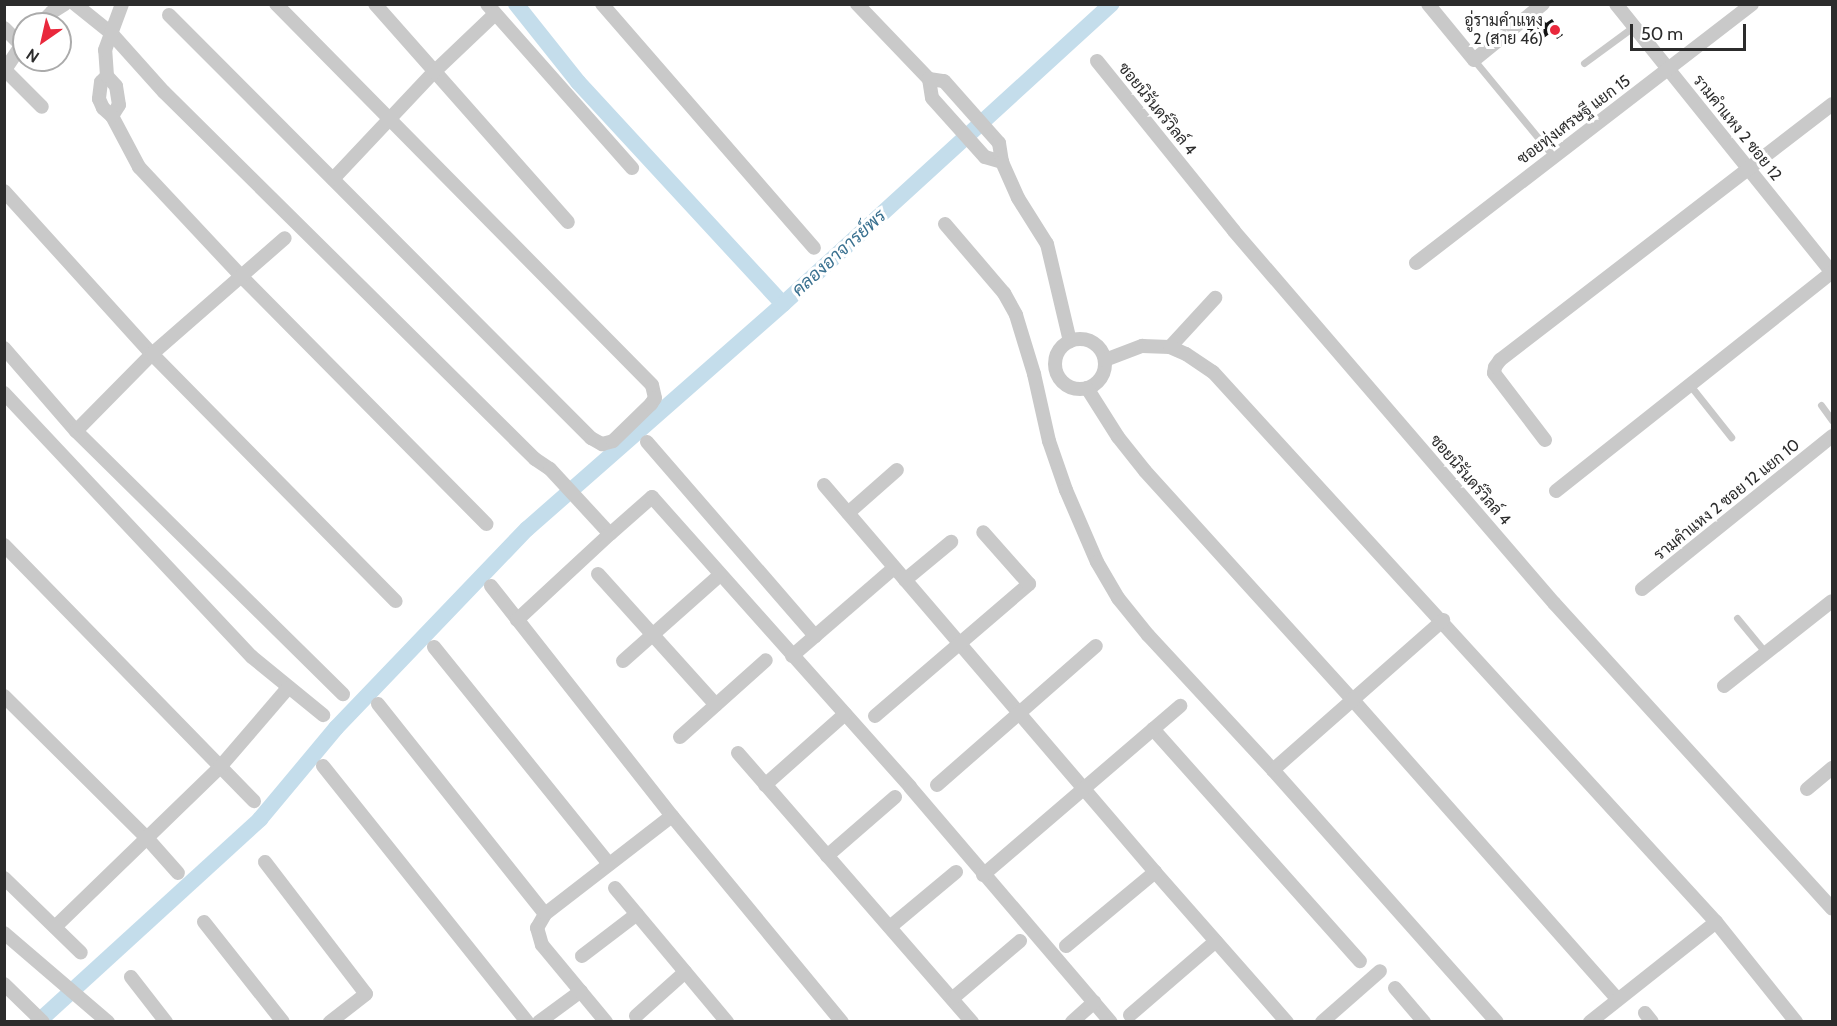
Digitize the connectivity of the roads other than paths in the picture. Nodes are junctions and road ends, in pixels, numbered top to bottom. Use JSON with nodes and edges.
{"nodes":[{"id":1,"x":65,"y":4,"type":"edge"},
{"id":2,"x":75,"y":4,"type":"edge"},
{"id":3,"x":122,"y":4,"type":"edge"},
{"id":4,"x":276,"y":4,"type":"edge"},
{"id":5,"x":375,"y":4,"type":"edge"},
{"id":6,"x":602,"y":4,"type":"edge"},
{"id":7,"x":857,"y":4,"type":"edge"},
{"id":8,"x":1428,"y":4,"type":"edge"},
{"id":9,"x":1544,"y":4,"type":"edge"},
{"id":10,"x":1616,"y":4,"type":"edge"},
{"id":11,"x":1752,"y":4,"type":"edge"},
{"id":12,"x":47,"y":8,"type":"edge"},
{"id":13,"x":491,"y":9,"type":"edge"},
{"id":14,"x":169,"y":15,"type":"dead end"},
{"id":15,"x":1633,"y":27,"type":"junction"},
{"id":16,"x":111,"y":33,"type":"junction"},
{"id":17,"x":1474,"y":60,"type":"junction"},
{"id":18,"x":1097,"y":61,"type":"dead end"},
{"id":19,"x":1584,"y":63,"type":"dead end"},
{"id":20,"x":5,"y":70,"type":"edge"},
{"id":21,"x":1668,"y":70,"type":"junction"},
{"id":22,"x":434,"y":72,"type":"junction"},
{"id":23,"x":107,"y":76,"type":"junction"},
{"id":24,"x":929,"y":79,"type":"junction"},
{"id":25,"x":1833,"y":104,"type":"edge"},
{"id":26,"x":42,"y":107,"type":"dead end"},
{"id":27,"x":112,"y":116,"type":"junction"},
{"id":28,"x":391,"y":119,"type":"junction"},
{"id":29,"x":1553,"y":156,"type":"junction"},
{"id":30,"x":1002,"y":162,"type":"junction"},
{"id":31,"x":1748,"y":167,"type":"junction"},
{"id":32,"x":632,"y":168,"type":"dead end"},
{"id":33,"x":333,"y":179,"type":"junction"},
{"id":34,"x":4,"y":191,"type":"edge"},
{"id":35,"x":568,"y":222,"type":"dead end"},
{"id":36,"x":945,"y":224,"type":"dead end"},
{"id":37,"x":285,"y":238,"type":"dead end"},
{"id":38,"x":814,"y":248,"type":"dead end"},
{"id":39,"x":1416,"y":263,"type":"dead end"},
{"id":40,"x":1832,"y":272,"type":"edge"},
{"id":41,"x":241,"y":276,"type":"junction"},
{"id":42,"x":1215,"y":298,"type":"dead end"},
{"id":43,"x":1070,"y":341,"type":"junction"},
{"id":44,"x":1170,"y":347,"type":"junction"},
{"id":45,"x":4,"y":348,"type":"edge"},
{"id":46,"x":152,"y":354,"type":"junction"},
{"id":47,"x":1105,"y":360,"type":"junction"},
{"id":48,"x":1034,"y":374,"type":"junction"},
{"id":49,"x":1057,"y":374,"type":"junction"},
{"id":50,"x":1689,"y":384,"type":"junction"},
{"id":51,"x":1087,"y":388,"type":"junction"},
{"id":52,"x":4,"y":393,"type":"edge"},
{"id":53,"x":1821,"y":405,"type":"dead end"},
{"id":54,"x":1833,"y":420,"type":"edge"},
{"id":55,"x":76,"y":430,"type":"junction"},
{"id":56,"x":1833,"y":436,"type":"edge"},
{"id":57,"x":1731,"y":437,"type":"dead end"},
{"id":58,"x":1545,"y":440,"type":"dead end"},
{"id":59,"x":647,"y":442,"type":"dead end"},
{"id":60,"x":897,"y":470,"type":"dead end"},
{"id":61,"x":825,"y":485,"type":"dead end"},
{"id":62,"x":1556,"y":491,"type":"dead end"},
{"id":63,"x":848,"y":513,"type":"junction"},
{"id":64,"x":486,"y":524,"type":"dead end"},
{"id":65,"x":983,"y":532,"type":"dead end"},
{"id":66,"x":610,"y":534,"type":"junction"},
{"id":67,"x":951,"y":542,"type":"dead end"},
{"id":68,"x":4,"y":545,"type":"edge"},
{"id":69,"x":894,"y":568,"type":"junction"},
{"id":70,"x":598,"y":574,"type":"dead end"},
{"id":71,"x":720,"y":575,"type":"junction"},
{"id":72,"x":905,"y":580,"type":"junction"},
{"id":73,"x":491,"y":586,"type":"dead end"},
{"id":74,"x":1642,"y":590,"type":"dead end"},
{"id":75,"x":396,"y":601,"type":"dead end"},
{"id":76,"x":1833,"y":601,"type":"edge"},
{"id":77,"x":1737,"y":618,"type":"dead end"},
{"id":78,"x":517,"y":620,"type":"junction"},
{"id":79,"x":1443,"y":620,"type":"junction"},
{"id":80,"x":652,"y":635,"type":"junction"},
{"id":81,"x":815,"y":636,"type":"junction"},
{"id":82,"x":960,"y":644,"type":"junction"},
{"id":83,"x":1096,"y":646,"type":"dead end"},
{"id":84,"x":434,"y":647,"type":"dead end"},
{"id":85,"x":1766,"y":654,"type":"junction"},
{"id":86,"x":792,"y":656,"type":"junction"},
{"id":87,"x":766,"y":660,"type":"dead end"},
{"id":88,"x":623,"y":661,"type":"dead end"},
{"id":89,"x":1724,"y":686,"type":"dead end"},
{"id":90,"x":288,"y":688,"type":"junction"},
{"id":91,"x":343,"y":694,"type":"dead end"},
{"id":92,"x":4,"y":696,"type":"edge"},
{"id":93,"x":1352,"y":699,"type":"junction"},
{"id":94,"x":378,"y":704,"type":"dead end"},
{"id":95,"x":717,"y":705,"type":"junction"},
{"id":96,"x":1180,"y":706,"type":"dead end"},
{"id":97,"x":844,"y":714,"type":"junction"},
{"id":98,"x":1020,"y":714,"type":"junction"},
{"id":99,"x":323,"y":715,"type":"dead end"},
{"id":100,"x":875,"y":716,"type":"dead end"},
{"id":101,"x":1153,"y":729,"type":"junction"},
{"id":102,"x":680,"y":737,"type":"dead end"},
{"id":103,"x":738,"y":753,"type":"dead end"},
{"id":104,"x":323,"y":766,"type":"dead end"},
{"id":105,"x":220,"y":767,"type":"junction"},
{"id":106,"x":1833,"y":768,"type":"edge"},
{"id":107,"x":1273,"y":770,"type":"junction"},
{"id":108,"x":765,"y":785,"type":"junction"},
{"id":109,"x":937,"y":785,"type":"dead end"},
{"id":110,"x":1083,"y":788,"type":"junction"},
{"id":111,"x":1807,"y":789,"type":"dead end"},
{"id":112,"x":895,"y":797,"type":"dead end"},
{"id":113,"x":254,"y":801,"type":"dead end"},
{"id":114,"x":672,"y":816,"type":"junction"},
{"id":115,"x":146,"y":837,"type":"junction"},
{"id":116,"x":827,"y":856,"type":"junction"},
{"id":117,"x":265,"y":862,"type":"dead end"},
{"id":118,"x":608,"y":863,"type":"junction"},
{"id":119,"x":956,"y":872,"type":"dead end"},
{"id":120,"x":1155,"y":872,"type":"junction"},
{"id":121,"x":178,"y":873,"type":"dead end"},
{"id":122,"x":983,"y":874,"type":"junction"},
{"id":123,"x":4,"y":878,"type":"edge"},
{"id":124,"x":615,"y":888,"type":"dead end"},
{"id":125,"x":1833,"y":908,"type":"edge"},
{"id":126,"x":545,"y":914,"type":"junction"},
{"id":127,"x":637,"y":914,"type":"junction"},
{"id":128,"x":204,"y":922,"type":"dead end"},
{"id":129,"x":1716,"y":922,"type":"junction"},
{"id":130,"x":55,"y":927,"type":"junction"},
{"id":131,"x":890,"y":927,"type":"junction"},
{"id":132,"x":4,"y":933,"type":"edge"},
{"id":133,"x":1020,"y":940,"type":"dead end"},
{"id":134,"x":1216,"y":941,"type":"junction"},
{"id":135,"x":1066,"y":946,"type":"dead end"},
{"id":136,"x":81,"y":953,"type":"dead end"},
{"id":137,"x":582,"y":956,"type":"dead end"},
{"id":138,"x":1360,"y":961,"type":"dead end"},
{"id":139,"x":1380,"y":971,"type":"dead end"},
{"id":140,"x":686,"y":972,"type":"junction"},
{"id":141,"x":131,"y":977,"type":"dead end"},
{"id":142,"x":4,"y":984,"type":"edge"},
{"id":143,"x":1395,"y":988,"type":"dead end"},
{"id":144,"x":581,"y":991,"type":"junction"},
{"id":145,"x":953,"y":998,"type":"junction"},
{"id":146,"x":1617,"y":999,"type":"junction"},
{"id":147,"x":1094,"y":1002,"type":"junction"},
{"id":148,"x":1130,"y":1015,"type":"dead end"},
{"id":149,"x":636,"y":1016,"type":"dead end"},
{"id":150,"x":103,"y":1017,"type":"edge"},
{"id":151,"x":337,"y":1020,"type":"edge"},
{"id":152,"x":43,"y":1022,"type":"edge"},
{"id":153,"x":166,"y":1022,"type":"edge"},
{"id":154,"x":284,"y":1022,"type":"edge"},
{"id":155,"x":527,"y":1022,"type":"edge"},
{"id":156,"x":539,"y":1022,"type":"edge"},
{"id":157,"x":606,"y":1022,"type":"edge"},
{"id":158,"x":727,"y":1022,"type":"edge"},
{"id":159,"x":842,"y":1022,"type":"edge"},
{"id":160,"x":972,"y":1022,"type":"edge"},
{"id":161,"x":1072,"y":1022,"type":"edge"},
{"id":162,"x":1111,"y":1022,"type":"edge"},
{"id":163,"x":1287,"y":1022,"type":"edge"},
{"id":164,"x":1323,"y":1022,"type":"edge"},
{"id":165,"x":1424,"y":1022,"type":"edge"},
{"id":166,"x":1497,"y":1022,"type":"edge"},
{"id":167,"x":1590,"y":1022,"type":"edge"},
{"id":168,"x":1796,"y":1022,"type":"edge"}],
"edges":[{"from":1,"to":12,"type":"street"},
{"from":2,"to":16,"type":"street"},
{"from":3,"to":16,"type":"street"},
{"from":4,"to":28,"type":"street"},
{"from":5,"to":22,"type":"street"},
{"from":6,"to":38,"type":"street"},
{"from":7,"to":24,"type":"street"},
{"from":8,"to":17,"type":"street"},
{"from":9,"to":17,"type":"street"},
{"from":10,"to":15,"type":"street","name":"รามคำแหง 2 ซอย 12"},
{"from":11,"to":21,"type":"street","name":"ซอยทุ่งเศรษฐี แยก 15"},
{"from":13,"to":22,"type":"street"},
{"from":13,"to":32,"type":"street"},
{"from":14,"to":33,"type":"street"},
{"from":15,"to":19,"type":"lane"},
{"from":15,"to":21,"type":"street","name":"รามคำแหง 2 ซอย 12"},
{"from":16,"to":23,"type":"street"},
{"from":16,"to":66,"type":"street"},
{"from":17,"to":29,"type":"lane"},
{"from":18,"to":125,"type":"street","name":"ซอยนิรันดร์วิลล์ 4"},
{"from":20,"to":26,"type":"street"},
{"from":21,"to":29,"type":"street","name":"ซอยทุ่งเศรษฐี แยก 15"},
{"from":21,"to":31,"type":"street","name":"รามคำแหง 2 ซอย 12"},
{"from":22,"to":28,"type":"street"},
{"from":22,"to":35,"type":"street"},
{"from":23,"to":27,"type":"street"},
{"from":23,"to":27,"type":"street"},
{"from":24,"to":30,"type":"street"},
{"from":24,"to":30,"type":"street"},
{"from":25,"to":31,"type":"street"},
{"from":27,"to":41,"type":"street"},
{"from":28,"to":33,"type":"street"},
{"from":28,"to":33,"type":"street"},
{"from":29,"to":39,"type":"street","name":"ซอยทุ่งเศรษฐี แยก 15"},
{"from":30,"to":43,"type":"street"},
{"from":31,"to":40,"type":"street","name":"รามคำแหง 2 ซอย 12"},
{"from":31,"to":58,"type":"street"},
{"from":34,"to":46,"type":"street"},
{"from":36,"to":48,"type":"street"},
{"from":37,"to":41,"type":"street"},
{"from":40,"to":50,"type":"street"},
{"from":41,"to":46,"type":"street"},
{"from":41,"to":64,"type":"street"},
{"from":42,"to":44,"type":"street"},
{"from":43,"to":47,"type":"street"},
{"from":43,"to":49,"type":"street"},
{"from":44,"to":47,"type":"street"},
{"from":44,"to":79,"type":"street"},
{"from":45,"to":55,"type":"street"},
{"from":46,"to":55,"type":"street"},
{"from":46,"to":75,"type":"street"},
{"from":47,"to":51,"type":"street"},
{"from":48,"to":49,"type":"street"},
{"from":48,"to":107,"type":"street"},
{"from":49,"to":51,"type":"street"},
{"from":50,"to":57,"type":"lane"},
{"from":50,"to":62,"type":"street"},
{"from":51,"to":93,"type":"street"},
{"from":52,"to":90,"type":"street"},
{"from":53,"to":54,"type":"lane"},
{"from":55,"to":91,"type":"street"},
{"from":56,"to":74,"type":"street","name":"รามคำแหง 2 ซอย 12 แยก 10"},
{"from":59,"to":81,"type":"street"},
{"from":60,"to":63,"type":"street"},
{"from":61,"to":63,"type":"street"},
{"from":63,"to":69,"type":"street"},
{"from":65,"to":82,"type":"street"},
{"from":66,"to":71,"type":"street"},
{"from":66,"to":78,"type":"street"},
{"from":67,"to":72,"type":"street"},
{"from":68,"to":105,"type":"street"},
{"from":69,"to":72,"type":"street"},
{"from":69,"to":81,"type":"street"},
{"from":70,"to":80,"type":"street"},
{"from":71,"to":80,"type":"street"},
{"from":71,"to":86,"type":"street"},
{"from":72,"to":82,"type":"street"},
{"from":73,"to":78,"type":"street"},
{"from":76,"to":85,"type":"street"},
{"from":77,"to":85,"type":"lane"},
{"from":78,"to":114,"type":"street"},
{"from":79,"to":93,"type":"street"},
{"from":79,"to":129,"type":"street"},
{"from":80,"to":88,"type":"street"},
{"from":80,"to":95,"type":"street"},
{"from":81,"to":86,"type":"street"},
{"from":82,"to":98,"type":"street"},
{"from":82,"to":100,"type":"street"},
{"from":83,"to":98,"type":"street"},
{"from":84,"to":118,"type":"street"},
{"from":85,"to":89,"type":"street"},
{"from":86,"to":97,"type":"street"},
{"from":87,"to":95,"type":"street"},
{"from":90,"to":99,"type":"street"},
{"from":90,"to":105,"type":"street"},
{"from":92,"to":115,"type":"street"},
{"from":93,"to":107,"type":"street"},
{"from":93,"to":146,"type":"street"},
{"from":94,"to":126,"type":"street"},
{"from":95,"to":102,"type":"street"},
{"from":96,"to":101,"type":"street"},
{"from":97,"to":108,"type":"street"},
{"from":97,"to":122,"type":"street"},
{"from":98,"to":109,"type":"street"},
{"from":98,"to":110,"type":"street"},
{"from":101,"to":110,"type":"street"},
{"from":101,"to":138,"type":"street"},
{"from":103,"to":108,"type":"street"},
{"from":104,"to":155,"type":"street"},
{"from":105,"to":113,"type":"street"},
{"from":105,"to":115,"type":"street"},
{"from":106,"to":111,"type":"street"},
{"from":107,"to":166,"type":"street"},
{"from":108,"to":116,"type":"street"},
{"from":110,"to":120,"type":"street"},
{"from":110,"to":122,"type":"street"},
{"from":112,"to":116,"type":"street"},
{"from":114,"to":118,"type":"street"},
{"from":114,"to":159,"type":"street"},
{"from":115,"to":121,"type":"street"},
{"from":115,"to":130,"type":"street"},
{"from":116,"to":131,"type":"street"},
{"from":117,"to":151,"type":"street"},
{"from":118,"to":126,"type":"street"},
{"from":119,"to":131,"type":"street"},
{"from":120,"to":134,"type":"street"},
{"from":120,"to":135,"type":"street"},
{"from":122,"to":147,"type":"street"},
{"from":123,"to":130,"type":"street"},
{"from":124,"to":127,"type":"street"},
{"from":126,"to":144,"type":"street"},
{"from":127,"to":137,"type":"street"},
{"from":127,"to":140,"type":"street"},
{"from":128,"to":154,"type":"street"},
{"from":129,"to":146,"type":"street"},
{"from":129,"to":168,"type":"street"},
{"from":130,"to":136,"type":"street"},
{"from":131,"to":145,"type":"street"},
{"from":132,"to":150,"type":"street"},
{"from":133,"to":145,"type":"street"},
{"from":134,"to":148,"type":"street"},
{"from":134,"to":163,"type":"street"},
{"from":139,"to":164,"type":"street"},
{"from":140,"to":149,"type":"street"},
{"from":140,"to":158,"type":"street"},
{"from":141,"to":153,"type":"street"},
{"from":142,"to":152,"type":"street"},
{"from":143,"to":165,"type":"street"},
{"from":144,"to":156,"type":"street"},
{"from":144,"to":157,"type":"street"},
{"from":145,"to":160,"type":"street"},
{"from":146,"to":167,"type":"street"},
{"from":147,"to":161,"type":"street"},
{"from":147,"to":162,"type":"street"}]}
